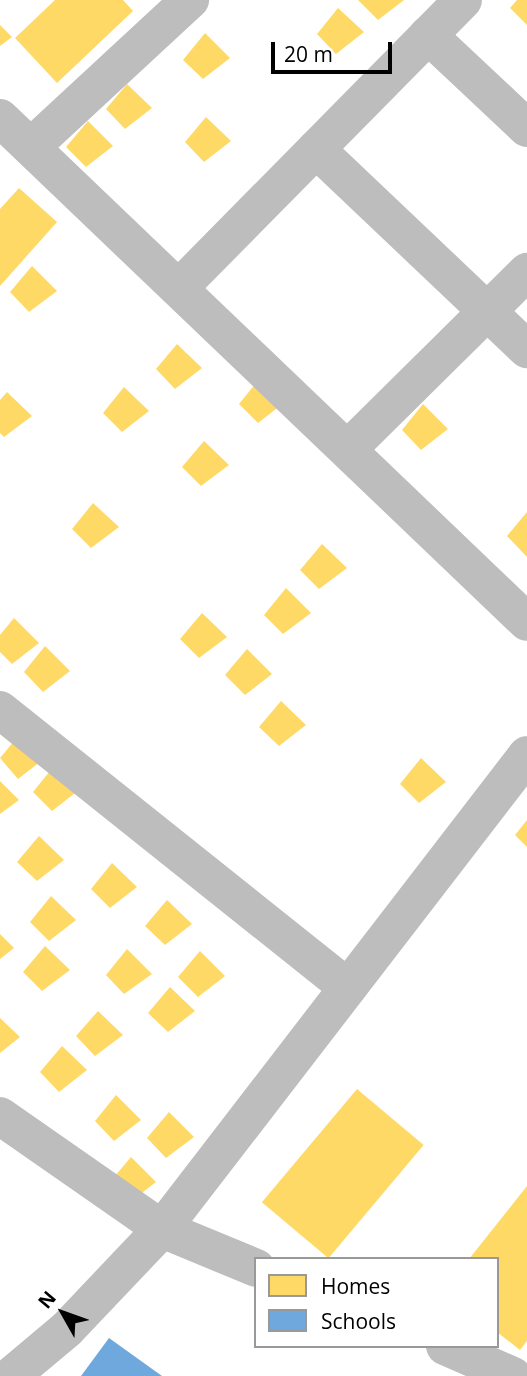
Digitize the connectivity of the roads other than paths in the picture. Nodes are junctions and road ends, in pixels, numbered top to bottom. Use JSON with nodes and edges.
{"nodes":[{"id":1,"x":190,"y":0,"type":"edge"},
{"id":2,"x":463,"y":0,"type":"edge"},
{"id":3,"x":428,"y":36,"type":"junction"},
{"id":4,"x":0,"y":118,"type":"edge"},
{"id":5,"x":527,"y":128,"type":"edge"},
{"id":6,"x":31,"y":147,"type":"junction"},
{"id":7,"x":316,"y":149,"type":"junction"},
{"id":8,"x":527,"y":272,"type":"edge"},
{"id":9,"x":180,"y":287,"type":"junction"},
{"id":10,"x":487,"y":311,"type":"junction"},
{"id":11,"x":527,"y":349,"type":"edge"},
{"id":12,"x":348,"y":450,"type":"junction"},
{"id":13,"x":522,"y":605,"type":"edge"},
{"id":14,"x":0,"y":710,"type":"edge"},
{"id":15,"x":527,"y":755,"type":"edge"},
{"id":16,"x":348,"y":988,"type":"junction"},
{"id":17,"x":0,"y":1116,"type":"edge"},
{"id":18,"x":162,"y":1229,"type":"junction"},
{"id":19,"x":254,"y":1267,"type":"edge"},
{"id":20,"x":450,"y":1348,"type":"edge"},
{"id":21,"x":11,"y":1376,"type":"edge"},
{"id":22,"x":513,"y":1376,"type":"edge"}],
"edges":[{"from":1,"to":6,"type":"street"},
{"from":2,"to":3,"type":"street"},
{"from":3,"to":5,"type":"street"},
{"from":3,"to":7,"type":"street"},
{"from":4,"to":6,"type":"street"},
{"from":6,"to":9,"type":"street"},
{"from":7,"to":9,"type":"street"},
{"from":7,"to":10,"type":"street"},
{"from":8,"to":10,"type":"street"},
{"from":9,"to":12,"type":"street"},
{"from":10,"to":11,"type":"street"},
{"from":10,"to":12,"type":"street"},
{"from":12,"to":13,"type":"street"},
{"from":14,"to":16,"type":"street"},
{"from":15,"to":16,"type":"street"},
{"from":16,"to":18,"type":"street"},
{"from":17,"to":18,"type":"street"},
{"from":18,"to":19,"type":"street"},
{"from":18,"to":21,"type":"street"},
{"from":20,"to":22,"type":"street"}]}
